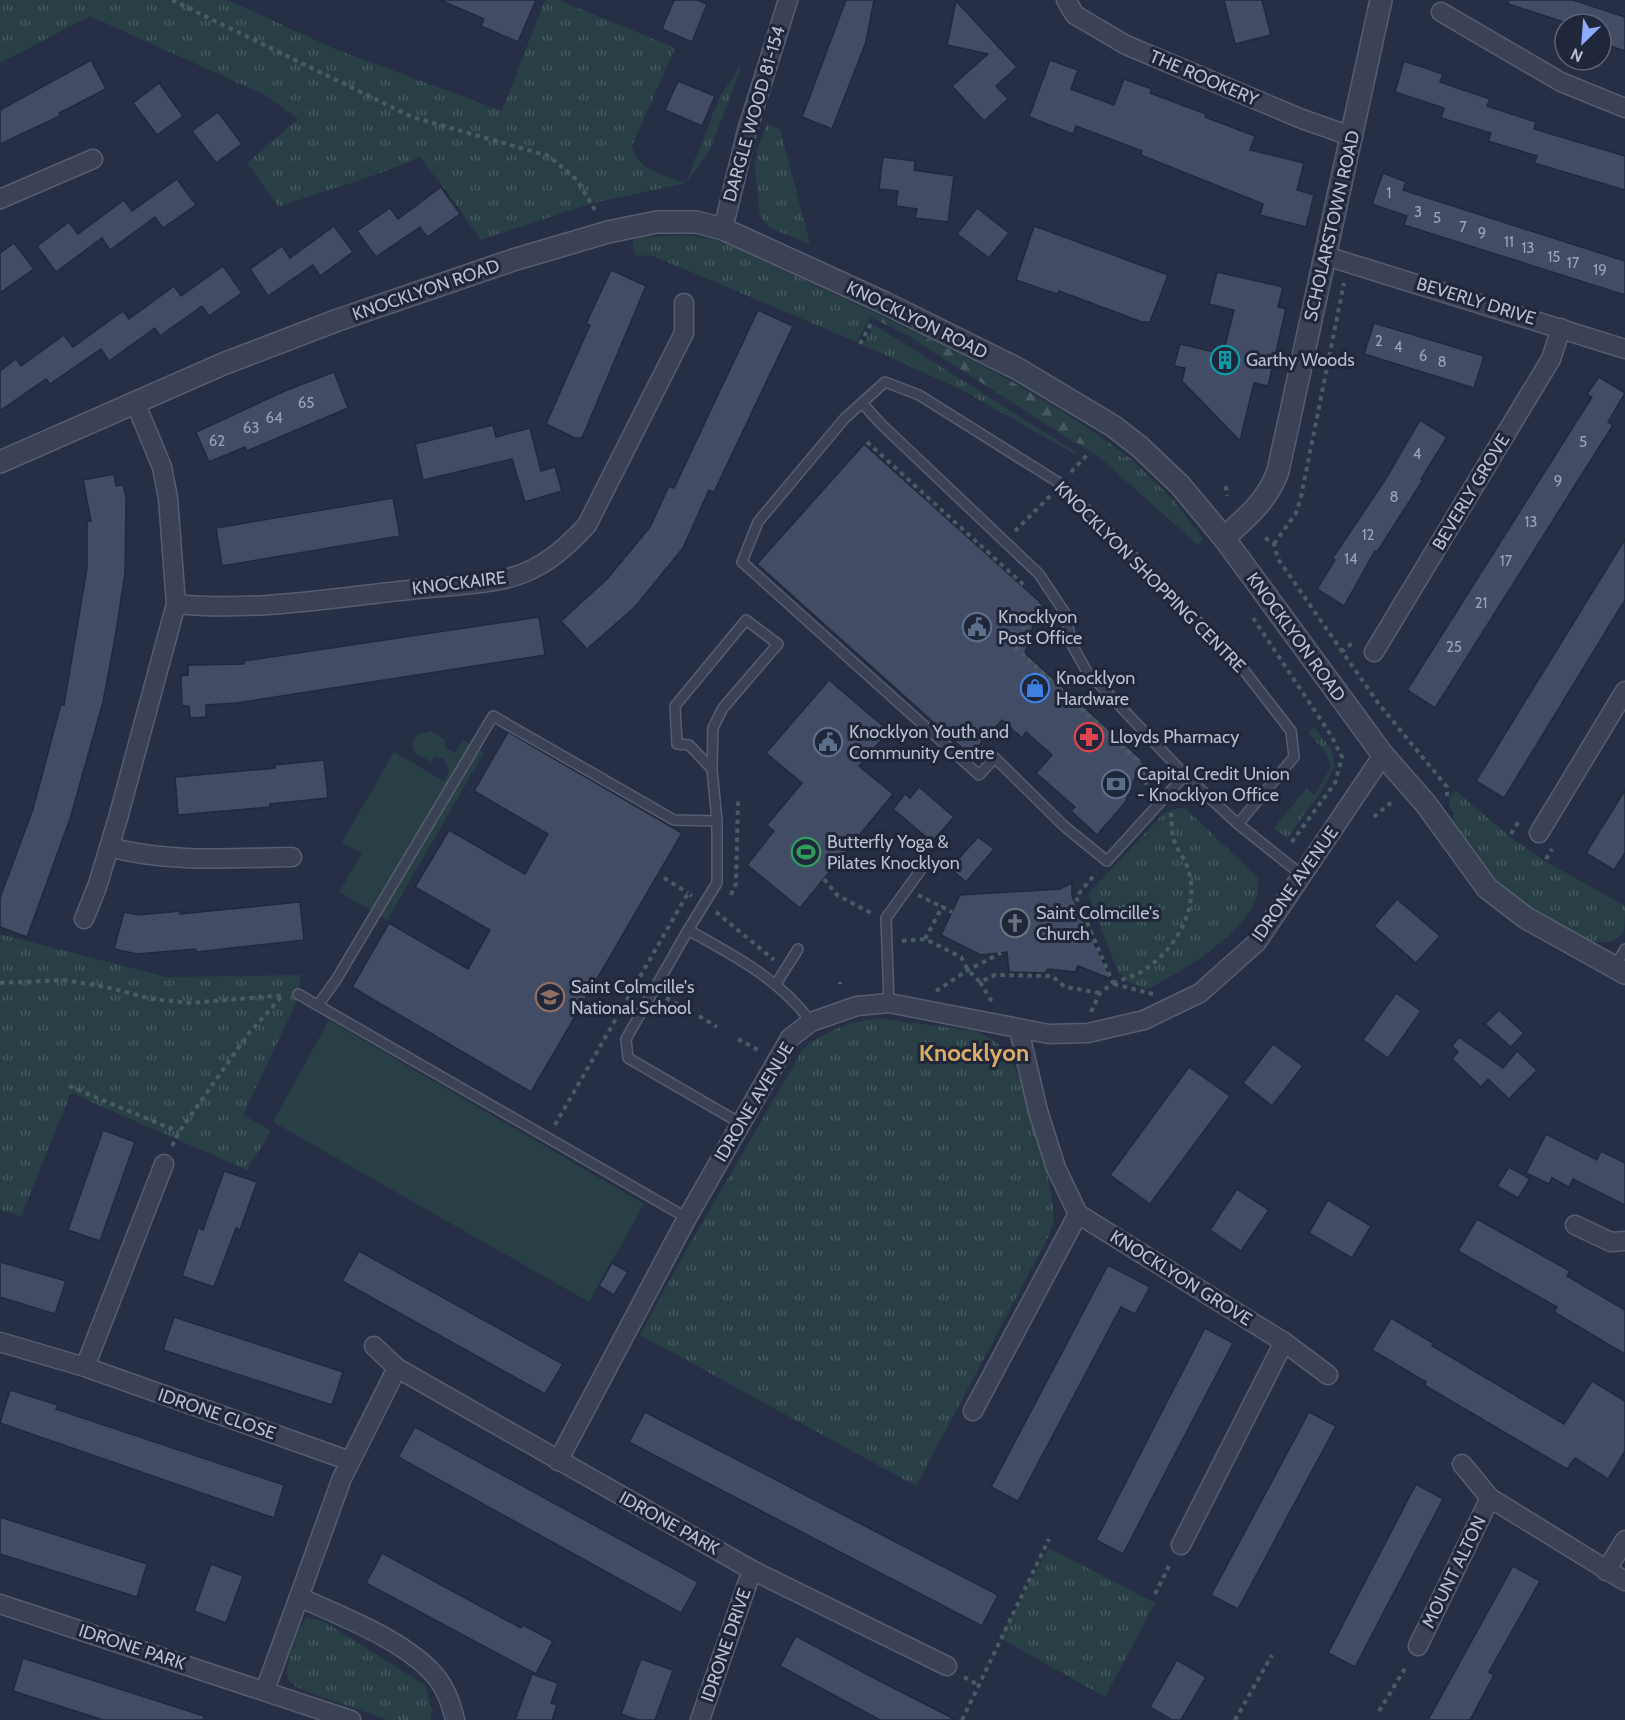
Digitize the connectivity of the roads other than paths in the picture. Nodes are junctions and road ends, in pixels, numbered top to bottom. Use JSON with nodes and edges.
{"nodes":[{"id":1,"x":788,"y":0,"type":"edge"},
{"id":2,"x":1066,"y":0,"type":"edge"},
{"id":3,"x":1381,"y":0,"type":"edge"},
{"id":4,"x":1442,"y":12,"type":"dead end"},
{"id":5,"x":1625,"y":108,"type":"edge"},
{"id":6,"x":1353,"y":137,"type":"junction"},
{"id":7,"x":93,"y":159,"type":"dead end"},
{"id":8,"x":0,"y":199,"type":"edge"},
{"id":9,"x":723,"y":229,"type":"junction"},
{"id":10,"x":1326,"y":256,"type":"junction"},
{"id":11,"x":684,"y":303,"type":"dead end"},
{"id":12,"x":1561,"y":328,"type":"junction"},
{"id":13,"x":1625,"y":349,"type":"edge"},
{"id":14,"x":135,"y":402,"type":"junction"},
{"id":15,"x":862,"y":403,"type":"junction"},
{"id":16,"x":0,"y":462,"type":"edge"},
{"id":17,"x":1224,"y":538,"type":"junction"},
{"id":18,"x":176,"y":604,"type":"junction"},
{"id":19,"x":1374,"y":652,"type":"dead end"},
{"id":20,"x":1625,"y":691,"type":"edge"},
{"id":21,"x":1383,"y":755,"type":"junction"},
{"id":22,"x":712,"y":768,"type":"junction"},
{"id":23,"x":1185,"y":775,"type":"junction"},
{"id":24,"x":717,"y":820,"type":"junction"},
{"id":25,"x":1238,"y":824,"type":"junction"},
{"id":26,"x":1539,"y":833,"type":"dead end"},
{"id":27,"x":109,"y":847,"type":"junction"},
{"id":28,"x":292,"y":856,"type":"dead end"},
{"id":29,"x":920,"y":871,"type":"dead end"},
{"id":30,"x":1303,"y":876,"type":"junction"},
{"id":31,"x":84,"y":919,"type":"dead end"},
{"id":32,"x":688,"y":930,"type":"junction"},
{"id":33,"x":798,"y":949,"type":"dead end"},
{"id":34,"x":1625,"y":949,"type":"edge"},
{"id":35,"x":1620,"y":970,"type":"edge"},
{"id":36,"x":776,"y":984,"type":"junction"},
{"id":37,"x":298,"y":994,"type":"road end"},
{"id":38,"x":889,"y":1003,"type":"junction"},
{"id":39,"x":318,"y":1005,"type":"junction"},
{"id":40,"x":811,"y":1022,"type":"junction"},
{"id":41,"x":1019,"y":1030,"type":"junction"},
{"id":42,"x":740,"y":1123,"type":"junction"},
{"id":43,"x":168,"y":1156,"type":"road end"},
{"id":44,"x":1078,"y":1214,"type":"junction"},
{"id":45,"x":687,"y":1218,"type":"junction"},
{"id":46,"x":1575,"y":1225,"type":"dead end"},
{"id":47,"x":1625,"y":1241,"type":"edge"},
{"id":48,"x":0,"y":1342,"type":"edge"},
{"id":49,"x":1284,"y":1342,"type":"junction"},
{"id":50,"x":374,"y":1346,"type":"dead end"},
{"id":51,"x":85,"y":1367,"type":"junction"},
{"id":52,"x":397,"y":1368,"type":"junction"},
{"id":53,"x":1328,"y":1375,"type":"dead end"},
{"id":54,"x":973,"y":1411,"type":"dead end"},
{"id":55,"x":350,"y":1461,"type":"junction"},
{"id":56,"x":558,"y":1461,"type":"junction"},
{"id":57,"x":1462,"y":1464,"type":"dead end"},
{"id":58,"x":1490,"y":1498,"type":"junction"},
{"id":59,"x":1625,"y":1540,"type":"edge"},
{"id":60,"x":1181,"y":1545,"type":"dead end"},
{"id":61,"x":752,"y":1570,"type":"junction"},
{"id":62,"x":1606,"y":1571,"type":"junction"},
{"id":63,"x":1625,"y":1581,"type":"edge"},
{"id":64,"x":299,"y":1597,"type":"junction"},
{"id":65,"x":0,"y":1604,"type":"edge"},
{"id":66,"x":1418,"y":1646,"type":"dead end"},
{"id":67,"x":953,"y":1670,"type":"road end"},
{"id":68,"x":265,"y":1690,"type":"junction"},
{"id":69,"x":351,"y":1720,"type":"edge"},
{"id":70,"x":455,"y":1720,"type":"edge"},
{"id":71,"x":700,"y":1720,"type":"edge"}],
"edges":[{"from":1,"to":9,"type":"street","name":"DARGLE WOOD 81-154"},
{"from":2,"to":6,"type":"street","name":"THE ROOKERY"},
{"from":3,"to":6,"type":"street","name":"SCHOLARSTOWN ROAD"},
{"from":4,"to":5,"type":"street"},
{"from":6,"to":10,"type":"street","name":"SCHOLARSTOWN ROAD"},
{"from":7,"to":8,"type":"street"},
{"from":9,"to":14,"type":"street","name":"KNOCKLYON ROAD"},
{"from":9,"to":17,"type":"street","name":"KNOCKLYON ROAD"},
{"from":10,"to":12,"type":"street","name":"BEVERLY DRIVE"},
{"from":10,"to":17,"type":"street","name":"SCHOLARSTOWN ROAD"},
{"from":11,"to":18,"type":"street","name":"KNOCKAIRE"},
{"from":12,"to":13,"type":"street","name":"BEVERLY DRIVE"},
{"from":12,"to":19,"type":"street","name":"BEVERLY GROVE"},
{"from":14,"to":16,"type":"street","name":"KNOCKLYON ROAD"},
{"from":14,"to":18,"type":"street"},
{"from":15,"to":23,"type":"lane"},
{"from":15,"to":23,"type":"lane"},
{"from":15,"to":25,"type":"lane","name":"KNOCKLYON SHOPPING CENTRE"},
{"from":17,"to":21,"type":"street","name":"KNOCKLYON ROAD"},
{"from":18,"to":27,"type":"street"},
{"from":20,"to":26,"type":"street"},
{"from":21,"to":30,"type":"street","name":"IDRONE AVENUE"},
{"from":21,"to":35,"type":"street","name":"KNOCKLYON ROAD"},
{"from":22,"to":22,"type":"lane"},
{"from":22,"to":24,"type":"lane"},
{"from":23,"to":25,"type":"lane"},
{"from":24,"to":32,"type":"lane"},
{"from":24,"to":39,"type":"lane"},
{"from":25,"to":30,"type":"lane"},
{"from":27,"to":28,"type":"street"},
{"from":27,"to":31,"type":"street"},
{"from":29,"to":38,"type":"lane"},
{"from":30,"to":41,"type":"street","name":"IDRONE AVENUE"},
{"from":32,"to":36,"type":"lane"},
{"from":32,"to":42,"type":"lane"},
{"from":33,"to":36,"type":"lane"},
{"from":34,"to":35,"type":"lane"},
{"from":36,"to":40,"type":"lane"},
{"from":37,"to":39,"type":"lane"},
{"from":38,"to":40,"type":"street","name":"IDRONE AVENUE"},
{"from":38,"to":41,"type":"street","name":"IDRONE AVENUE"},
{"from":39,"to":45,"type":"lane"},
{"from":40,"to":42,"type":"street","name":"IDRONE AVENUE"},
{"from":41,"to":44,"type":"street"},
{"from":42,"to":45,"type":"street","name":"IDRONE AVENUE"},
{"from":43,"to":51,"type":"street"},
{"from":44,"to":49,"type":"street","name":"KNOCKLYON GROVE"},
{"from":44,"to":54,"type":"street"},
{"from":45,"to":56,"type":"street","name":"IDRONE AVENUE"},
{"from":46,"to":47,"type":"street"},
{"from":48,"to":51,"type":"street","name":"IDRONE CLOSE"},
{"from":49,"to":53,"type":"street","name":"KNOCKLYON GROVE"},
{"from":49,"to":60,"type":"street"},
{"from":50,"to":52,"type":"street","name":"IDRONE PARK"},
{"from":51,"to":55,"type":"street","name":"IDRONE CLOSE"},
{"from":52,"to":55,"type":"street"},
{"from":52,"to":56,"type":"street","name":"IDRONE PARK"},
{"from":55,"to":64,"type":"street"},
{"from":56,"to":61,"type":"street","name":"IDRONE PARK"},
{"from":57,"to":58,"type":"street","name":"MOUNT ALTON"},
{"from":58,"to":62,"type":"street","name":"MOUNT ALTON"},
{"from":58,"to":66,"type":"street","name":"MOUNT ALTON"},
{"from":59,"to":62,"type":"street"},
{"from":61,"to":67,"type":"street","name":"IDRONE PARK"},
{"from":61,"to":71,"type":"street","name":"IDRONE DRIVE"},
{"from":62,"to":63,"type":"street","name":"MOUNT ALTON"},
{"from":64,"to":68,"type":"street"},
{"from":64,"to":70,"type":"street"},
{"from":65,"to":68,"type":"street","name":"IDRONE PARK"},
{"from":68,"to":69,"type":"street","name":"IDRONE PARK"}]}
